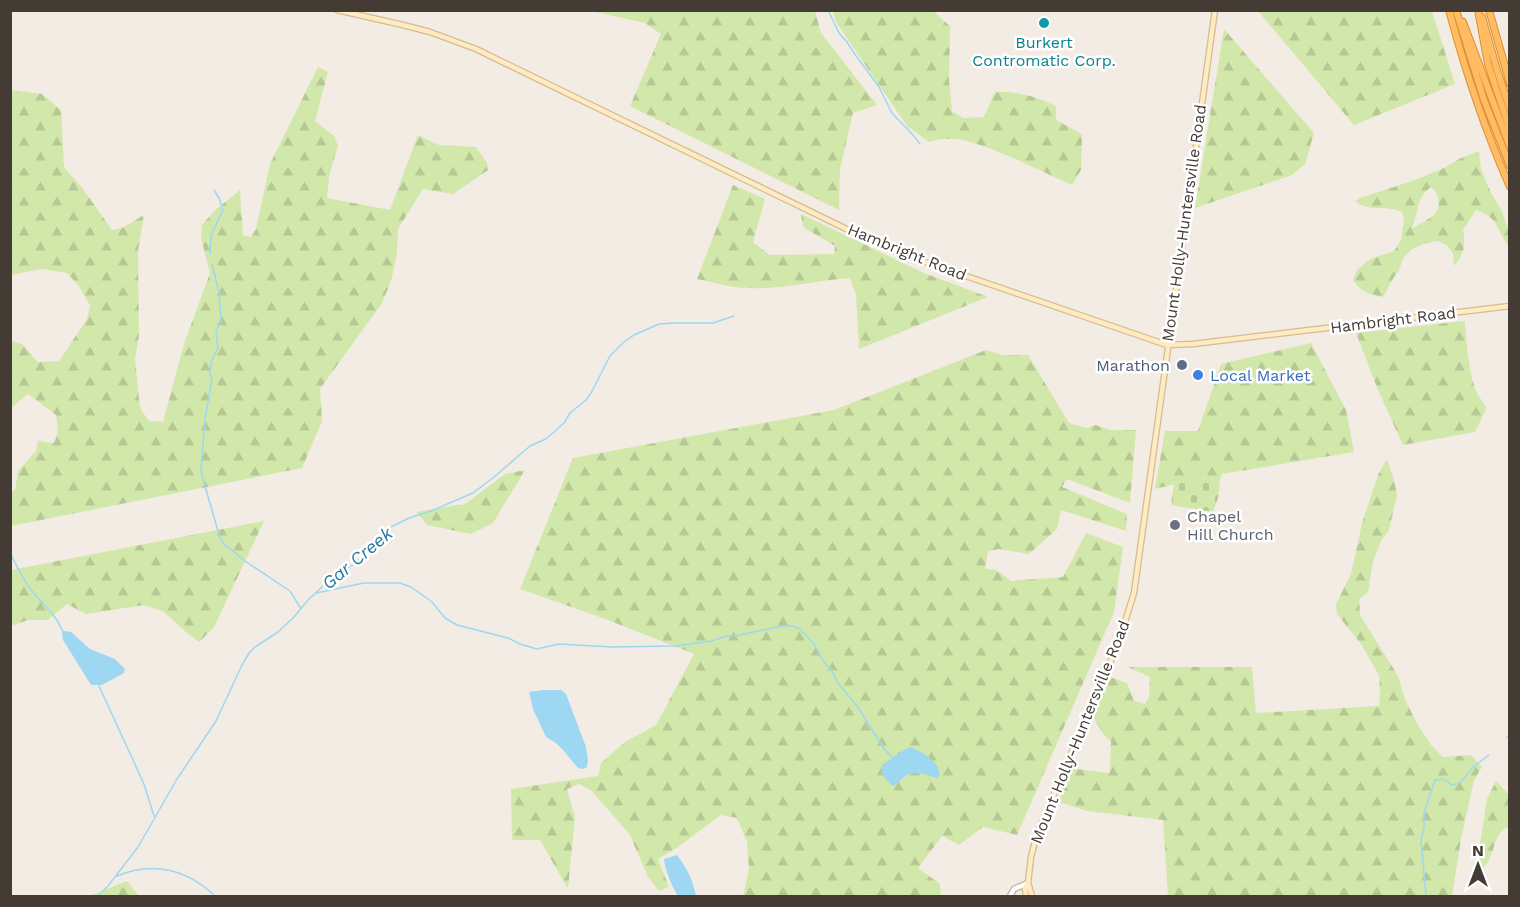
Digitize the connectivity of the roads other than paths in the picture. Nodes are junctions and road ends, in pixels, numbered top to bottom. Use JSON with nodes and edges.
{"nodes":[{"id":1,"x":337,"y":10,"type":"edge"},
{"id":2,"x":1215,"y":10,"type":"edge"},
{"id":3,"x":1449,"y":10,"type":"edge"},
{"id":4,"x":1457,"y":10,"type":"edge"},
{"id":5,"x":1479,"y":10,"type":"edge"},
{"id":6,"x":1489,"y":10,"type":"edge"},
{"id":7,"x":1509,"y":84,"type":"edge"},
{"id":8,"x":1509,"y":109,"type":"edge"},
{"id":9,"x":1509,"y":130,"type":"edge"},
{"id":10,"x":1509,"y":147,"type":"edge"},
{"id":11,"x":1509,"y":166,"type":"edge"},
{"id":12,"x":1509,"y":187,"type":"edge"},
{"id":13,"x":1509,"y":306,"type":"edge"},
{"id":14,"x":1167,"y":345,"type":"junction"},
{"id":15,"x":1028,"y":883,"type":"junction"},
{"id":16,"x":1010,"y":897,"type":"edge"},
{"id":17,"x":1026,"y":897,"type":"edge"},
{"id":18,"x":1032,"y":897,"type":"edge"}],
"edges":[{"from":1,"to":14,"type":"main road","name":"Hambright Road"},
{"from":2,"to":14,"type":"main road","name":"Mount Holly-Huntersville Road"},
{"from":3,"to":12,"type":"highway"},
{"from":4,"to":10,"type":"highway"},
{"from":4,"to":11,"type":"highway"},
{"from":5,"to":8,"type":"highway"},
{"from":5,"to":9,"type":"highway"},
{"from":6,"to":7,"type":"highway"},
{"from":13,"to":14,"type":"main road","name":"Hambright Road"},
{"from":14,"to":15,"type":"main road","name":"Mount Holly-Huntersville Road"},
{"from":15,"to":16,"type":"street"},
{"from":15,"to":17,"type":"main road","name":"Mount Holly-Huntersville Road"},
{"from":15,"to":18,"type":"main road","name":"Mount Holly-Huntersville Road"}]}
